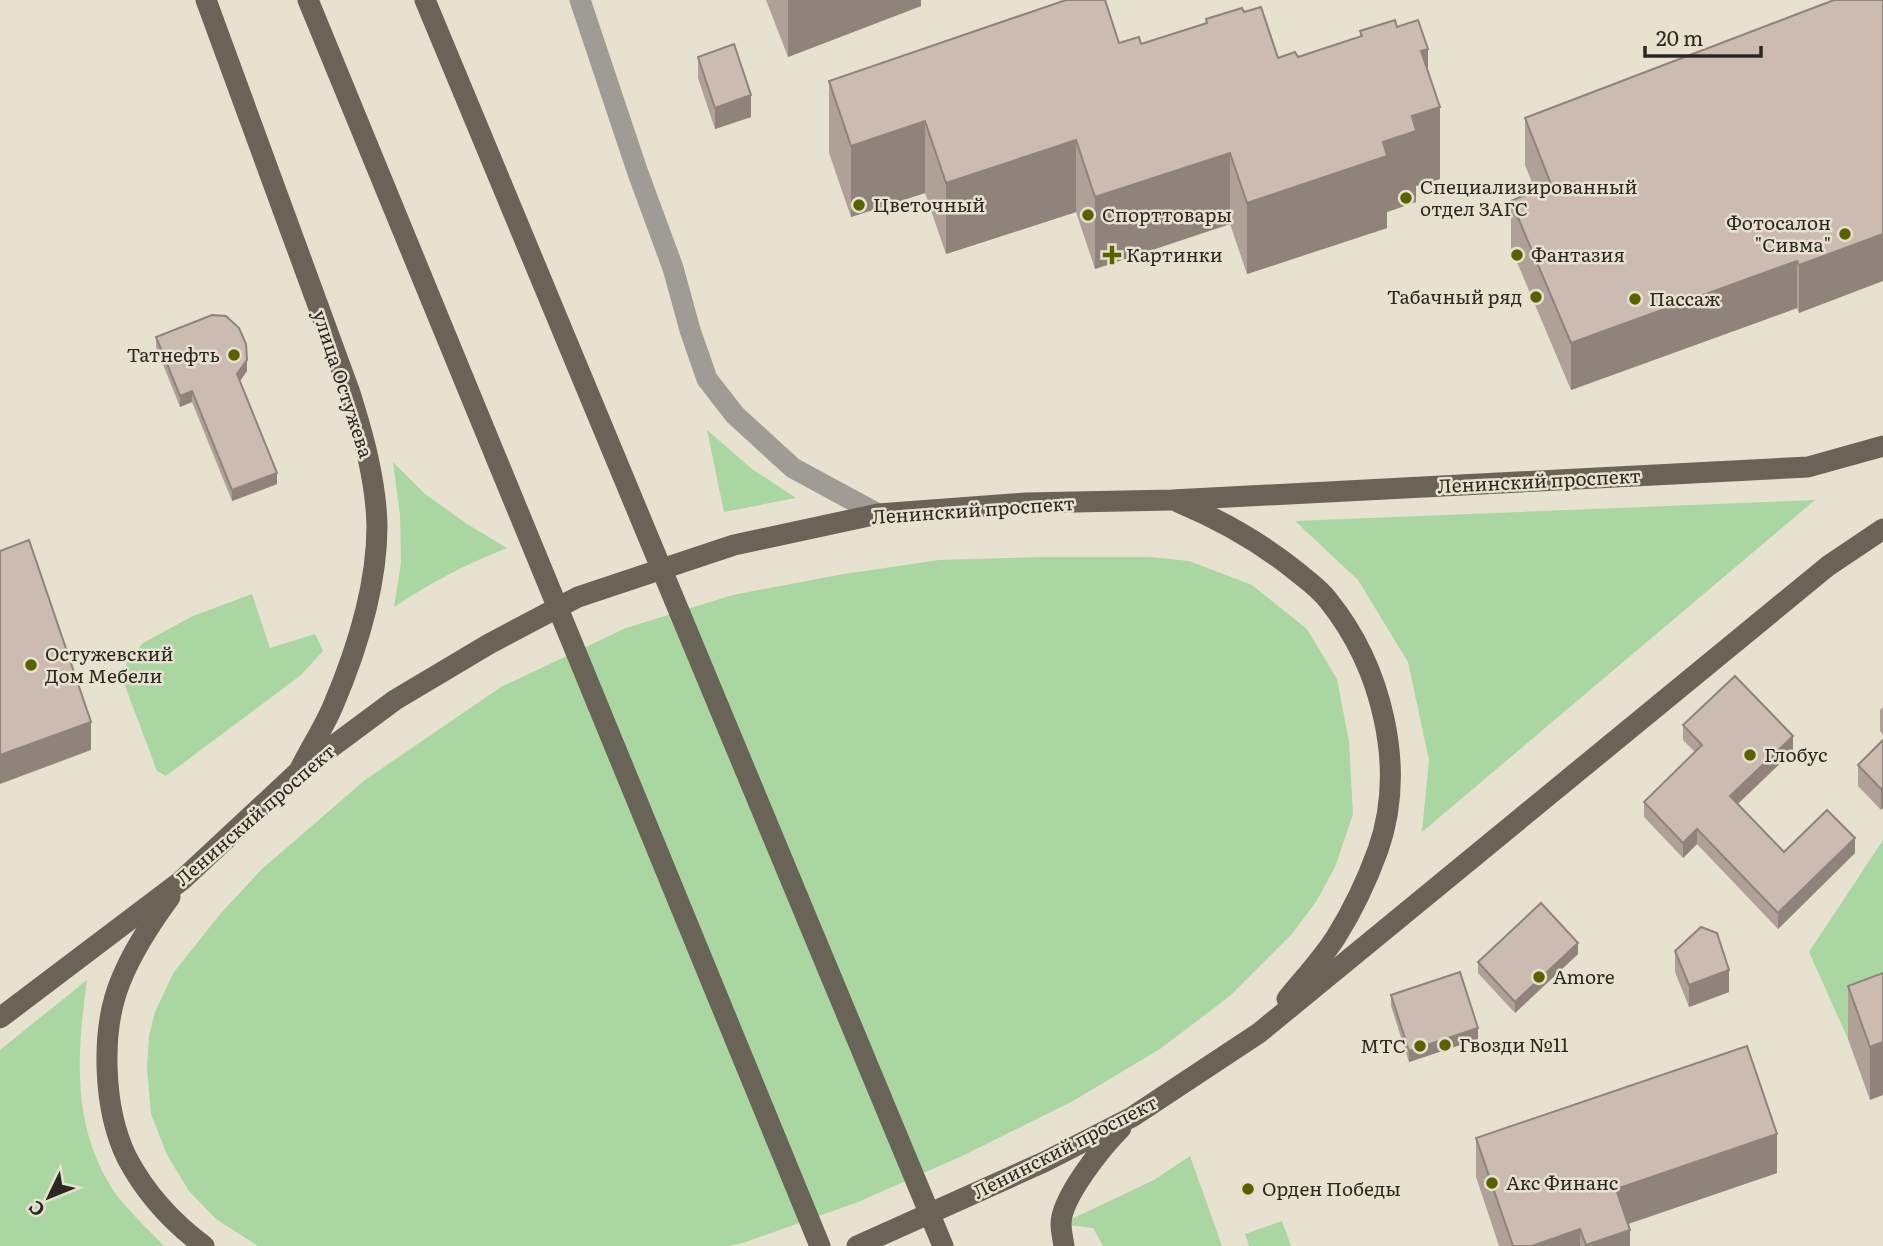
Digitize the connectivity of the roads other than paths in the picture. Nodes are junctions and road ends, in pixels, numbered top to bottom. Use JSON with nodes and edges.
{"nodes":[{"id":1,"x":205,"y":0,"type":"edge"},
{"id":2,"x":309,"y":0,"type":"edge"},
{"id":3,"x":425,"y":0,"type":"edge"},
{"id":4,"x":580,"y":0,"type":"edge"},
{"id":5,"x":1883,"y":446,"type":"edge"},
{"id":6,"x":1172,"y":500,"type":"junction"},
{"id":7,"x":877,"y":514,"type":"junction"},
{"id":8,"x":1883,"y":529,"type":"edge"},
{"id":9,"x":298,"y":772,"type":"junction"},
{"id":10,"x":181,"y":881,"type":"junction"},
{"id":11,"x":0,"y":1018,"type":"edge"},
{"id":12,"x":1259,"y":1033,"type":"junction"},
{"id":13,"x":1132,"y":1117,"type":"junction"},
{"id":14,"x":204,"y":1246,"type":"edge"},
{"id":15,"x":820,"y":1246,"type":"edge"},
{"id":16,"x":857,"y":1246,"type":"edge"},
{"id":17,"x":943,"y":1246,"type":"edge"},
{"id":18,"x":1064,"y":1246,"type":"edge"}],
"edges":[{"from":1,"to":9,"type":"main road","name":"улица Остужева"},
{"from":2,"to":15,"type":"main road","bridge":true},
{"from":3,"to":17,"type":"main road","bridge":true},
{"from":4,"to":7,"type":"street"},
{"from":5,"to":6,"type":"main road","name":"Ленинский проспект"},
{"from":6,"to":7,"type":"main road","name":"Ленинский проспект"},
{"from":6,"to":12,"type":"main road"},
{"from":7,"to":9,"type":"main road","name":"Ленинский проспект"},
{"from":8,"to":12,"type":"main road","name":"Ленинский проспект"},
{"from":9,"to":10,"type":"main road","name":"Ленинский проспект"},
{"from":10,"to":11,"type":"main road","name":"Ленинский проспект"},
{"from":10,"to":14,"type":"main road"},
{"from":12,"to":13,"type":"main road","name":"Ленинский проспект"},
{"from":13,"to":16,"type":"main road","name":"Ленинский проспект"},
{"from":13,"to":18,"type":"main road"}]}
